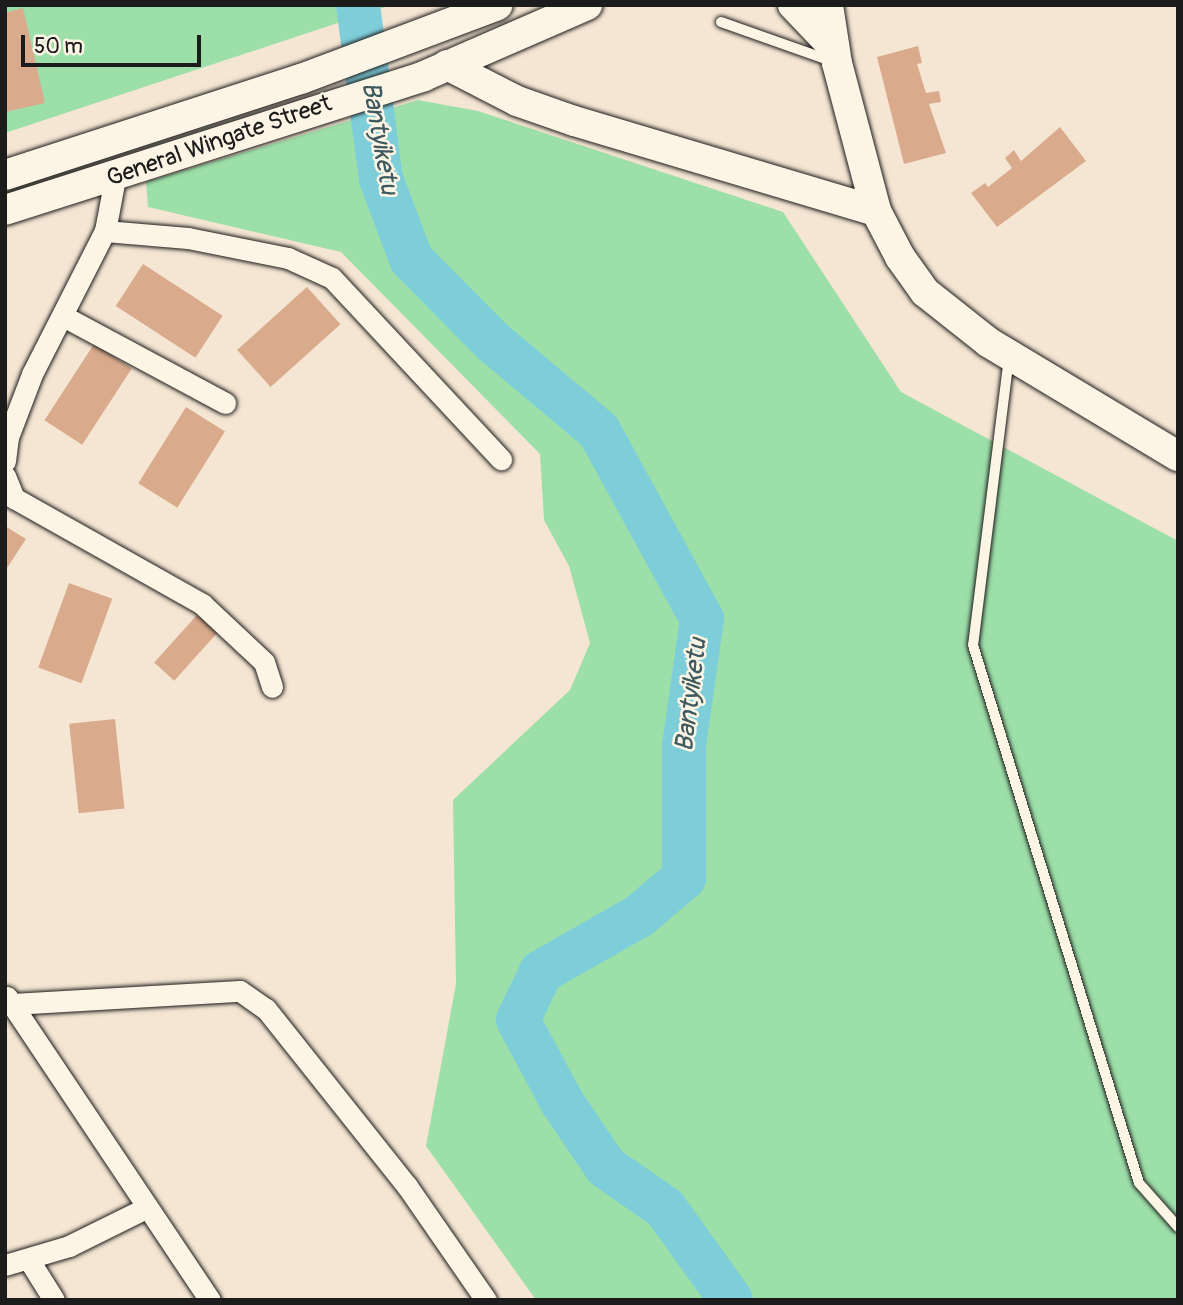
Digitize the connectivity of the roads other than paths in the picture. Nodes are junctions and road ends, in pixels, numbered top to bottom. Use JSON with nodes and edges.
{"nodes":[{"id":1,"x":498,"y":5,"type":"edge"},
{"id":2,"x":587,"y":5,"type":"edge"},
{"id":3,"x":793,"y":5,"type":"edge"},
{"id":4,"x":828,"y":5,"type":"edge"},
{"id":5,"x":721,"y":22,"type":"dead end"},
{"id":6,"x":835,"y":55,"type":"junction"},
{"id":7,"x":435,"y":70,"type":"junction"},
{"id":8,"x":5,"y":175,"type":"edge"},
{"id":9,"x":115,"y":178,"type":"junction"},
{"id":10,"x":5,"y":210,"type":"edge"},
{"id":11,"x":876,"y":211,"type":"junction"},
{"id":12,"x":105,"y":231,"type":"junction"},
{"id":13,"x":63,"y":316,"type":"junction"},
{"id":14,"x":1009,"y":354,"type":"junction"},
{"id":15,"x":225,"y":403,"type":"dead end"},
{"id":16,"x":1178,"y":456,"type":"edge"},
{"id":17,"x":501,"y":459,"type":"dead end"},
{"id":18,"x":5,"y":461,"type":"edge"},
{"id":19,"x":5,"y":476,"type":"edge"},
{"id":20,"x":272,"y":687,"type":"dead end"},
{"id":21,"x":9,"y":999,"type":"edge"},
{"id":22,"x":146,"y":1208,"type":"junction"},
{"id":23,"x":1178,"y":1227,"type":"edge"},
{"id":24,"x":29,"y":1260,"type":"junction"},
{"id":25,"x":5,"y":1265,"type":"edge"},
{"id":26,"x":54,"y":1300,"type":"edge"},
{"id":27,"x":210,"y":1300,"type":"edge"},
{"id":28,"x":486,"y":1300,"type":"edge"}],
"edges":[{"from":1,"to":8,"type":"main road","name":"General Wingate Street"},
{"from":2,"to":7,"type":"main road","name":"General Wingate Street"},
{"from":3,"to":6,"type":"main road"},
{"from":4,"to":6,"type":"main road"},
{"from":5,"to":6,"type":"lane"},
{"from":6,"to":11,"type":"main road"},
{"from":7,"to":9,"type":"main road","name":"General Wingate Street"},
{"from":7,"to":11,"type":"main road"},
{"from":9,"to":10,"type":"main road","name":"General Wingate Street"},
{"from":9,"to":12,"type":"street"},
{"from":11,"to":14,"type":"main road"},
{"from":12,"to":13,"type":"street"},
{"from":12,"to":17,"type":"street"},
{"from":13,"to":15,"type":"street"},
{"from":13,"to":18,"type":"street"},
{"from":14,"to":16,"type":"main road"},
{"from":14,"to":23,"type":"lane"},
{"from":19,"to":20,"type":"street"},
{"from":21,"to":22,"type":"street"},
{"from":21,"to":28,"type":"street"},
{"from":22,"to":24,"type":"street"},
{"from":22,"to":27,"type":"street"},
{"from":24,"to":25,"type":"street"},
{"from":24,"to":26,"type":"street"}]}
